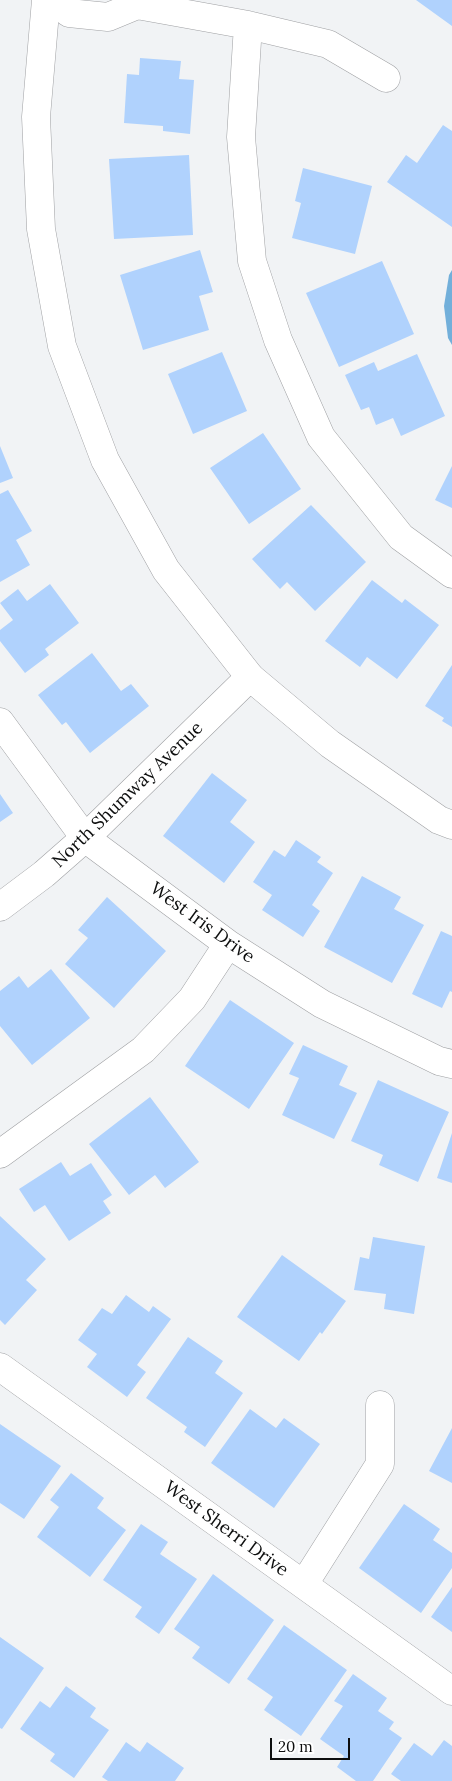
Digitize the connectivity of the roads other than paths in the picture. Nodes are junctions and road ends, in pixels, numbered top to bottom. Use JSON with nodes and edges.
{"nodes":[{"id":1,"x":46,"y":0,"type":"edge"},
{"id":2,"x":52,"y":0,"type":"edge"},
{"id":3,"x":133,"y":2,"type":"edge"},
{"id":4,"x":248,"y":25,"type":"junction"},
{"id":5,"x":386,"y":78,"type":"dead end"},
{"id":6,"x":452,"y":574,"type":"edge"},
{"id":7,"x":250,"y":677,"type":"junction"},
{"id":8,"x":0,"y":722,"type":"edge"},
{"id":9,"x":452,"y":825,"type":"edge"},
{"id":10,"x":85,"y":838,"type":"junction"},
{"id":11,"x":0,"y":907,"type":"edge"},
{"id":12,"x":228,"y":944,"type":"junction"},
{"id":13,"x":452,"y":1064,"type":"edge"},
{"id":14,"x":0,"y":1154,"type":"edge"},
{"id":15,"x":0,"y":1367,"type":"edge"},
{"id":16,"x":380,"y":1405,"type":"dead end"},
{"id":17,"x":304,"y":1584,"type":"junction"},
{"id":18,"x":452,"y":1691,"type":"edge"}],
"edges":[{"from":1,"to":7,"type":"street"},
{"from":2,"to":3,"type":"street"},
{"from":3,"to":4,"type":"street"},
{"from":4,"to":5,"type":"street"},
{"from":4,"to":6,"type":"street"},
{"from":7,"to":9,"type":"street"},
{"from":7,"to":10,"type":"street","name":"North Shumway Avenue"},
{"from":8,"to":10,"type":"street","name":"West Iris Drive"},
{"from":10,"to":11,"type":"street","name":"North Shumway Avenue"},
{"from":10,"to":12,"type":"street","name":"West Iris Drive"},
{"from":12,"to":13,"type":"street","name":"West Iris Drive"},
{"from":12,"to":14,"type":"street"},
{"from":15,"to":17,"type":"street","name":"West Sherri Drive"},
{"from":16,"to":17,"type":"street"},
{"from":17,"to":18,"type":"street","name":"West Sherri Drive"}]}
